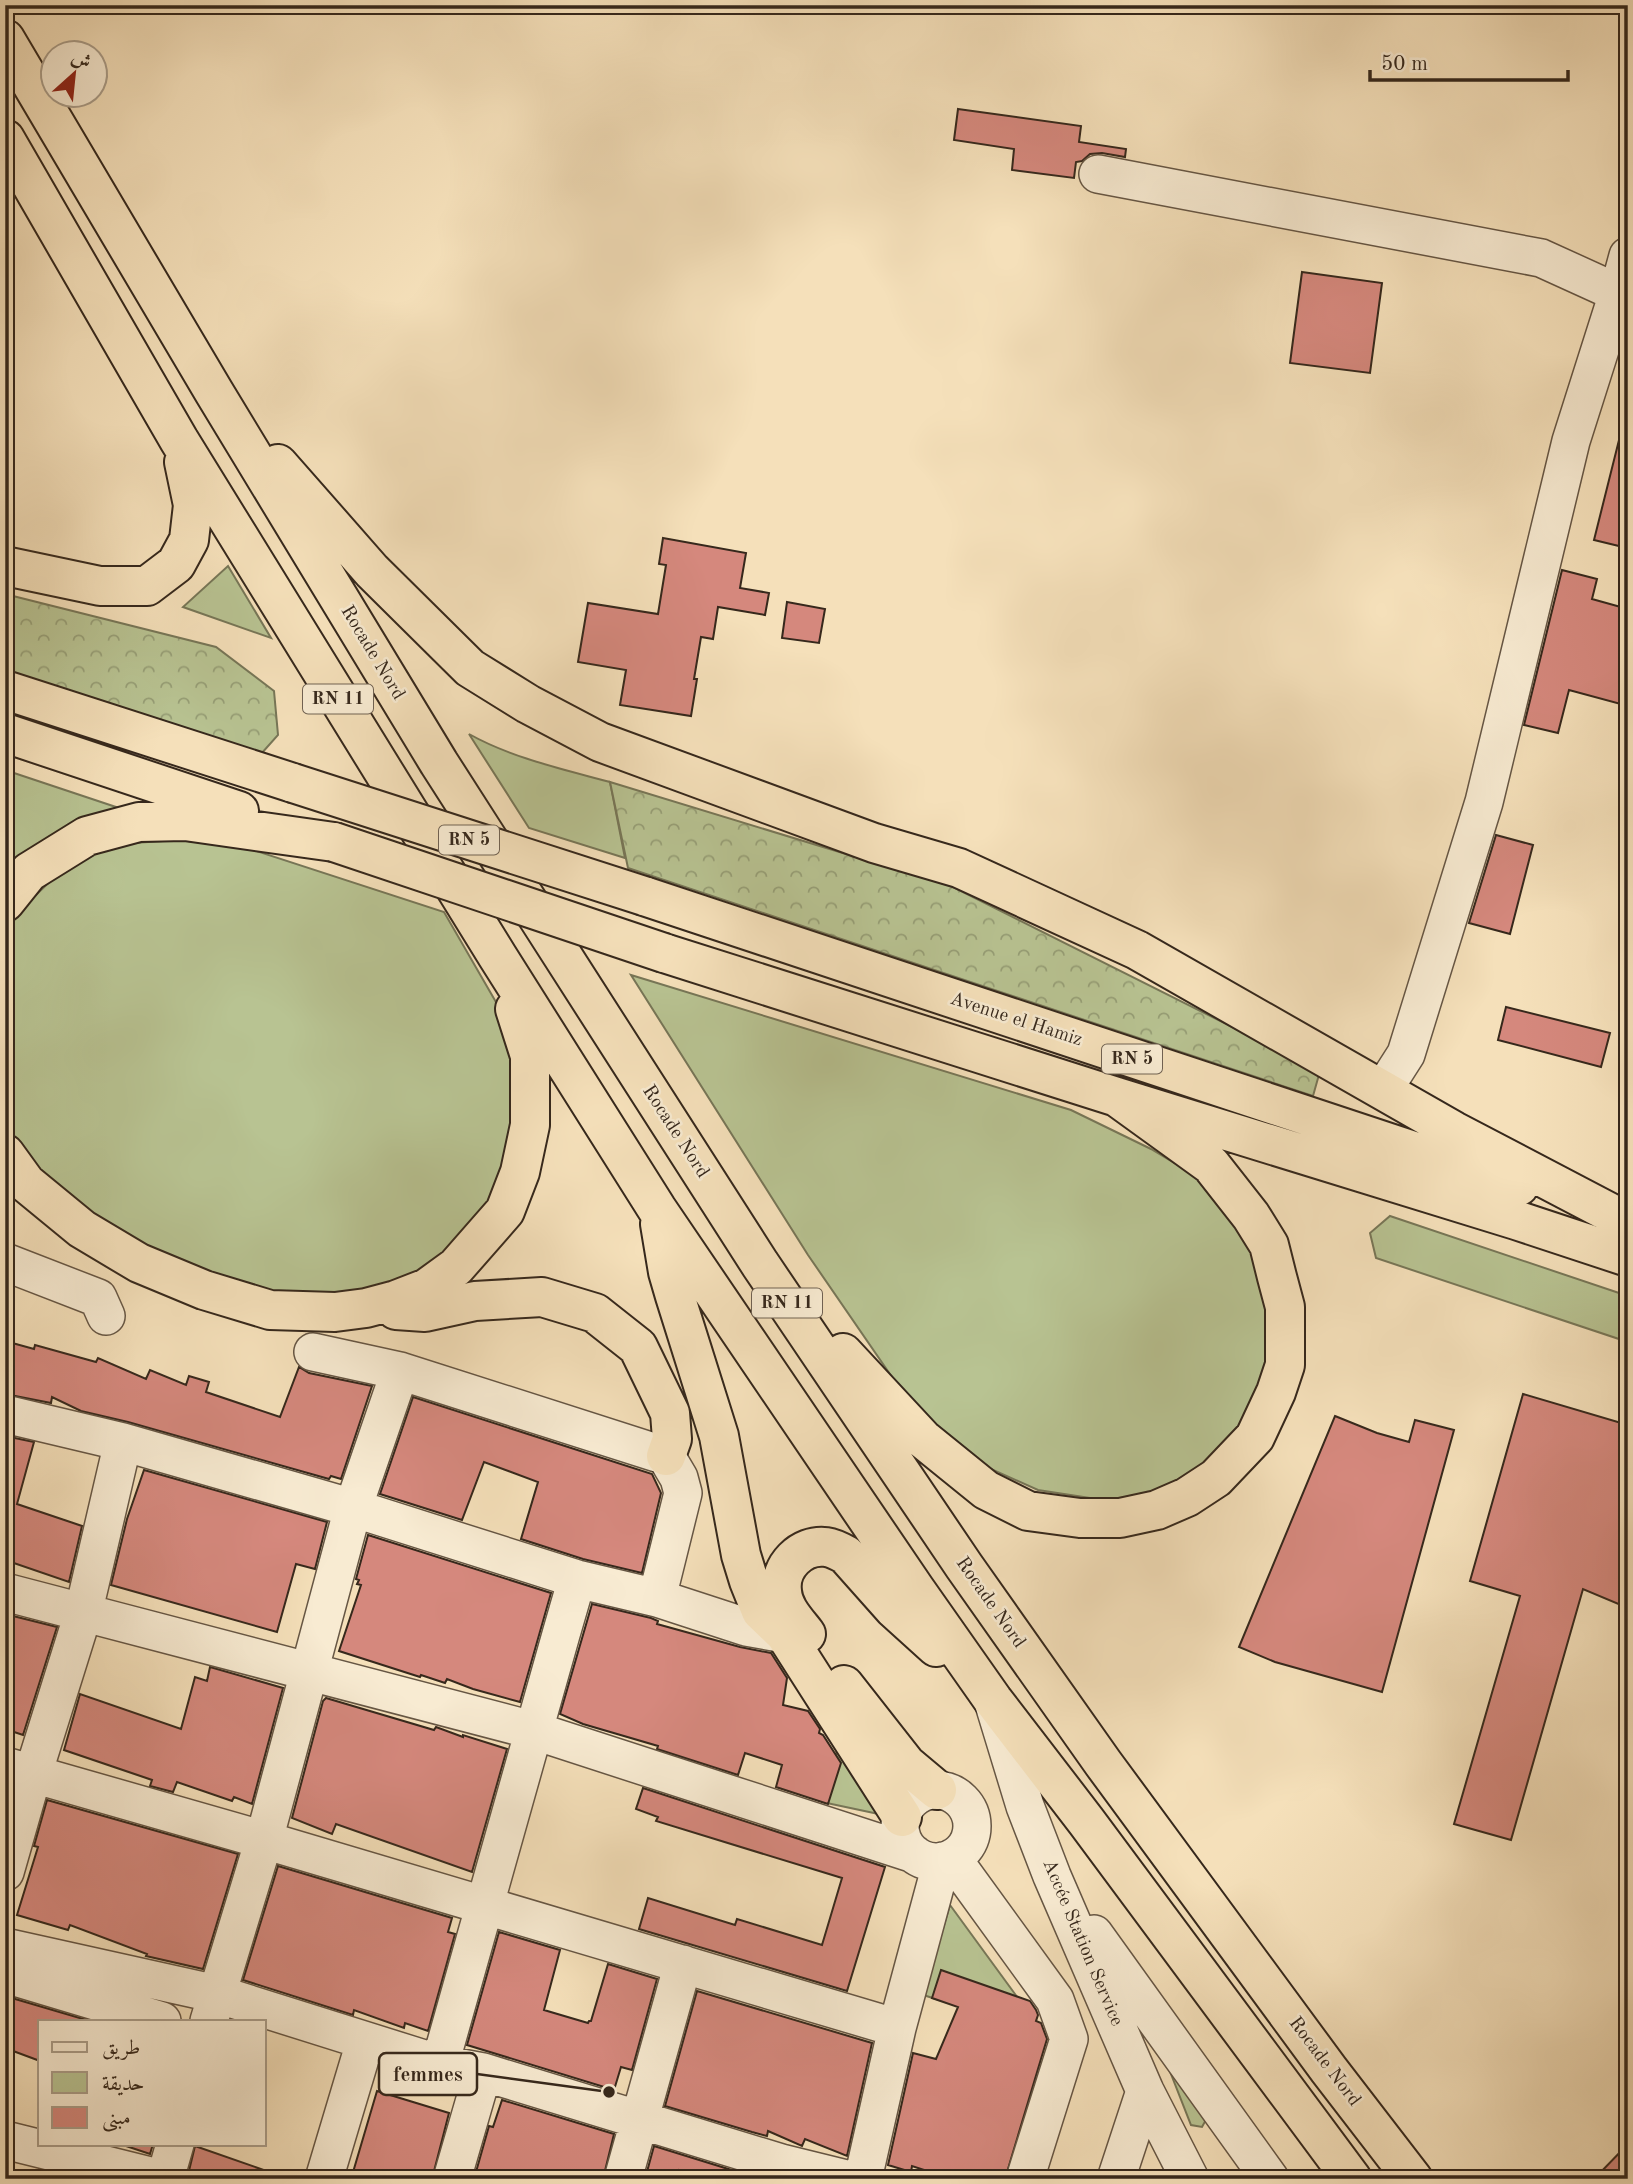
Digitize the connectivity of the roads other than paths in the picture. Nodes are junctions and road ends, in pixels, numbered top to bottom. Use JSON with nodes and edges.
{"nodes":[{"id":1,"x":5,"y":39,"type":"edge"},
{"id":2,"x":5,"y":139,"type":"edge"},
{"id":3,"x":1098,"y":174,"type":"dead end"},
{"id":4,"x":1628,"y":256,"type":"edge"},
{"id":5,"x":1618,"y":293,"type":"junction"},
{"id":6,"x":214,"y":392,"type":"junction"},
{"id":7,"x":178,"y":440,"type":"junction"},
{"id":8,"x":5,"y":566,"type":"edge"},
{"id":9,"x":5,"y":690,"type":"edge"},
{"id":10,"x":5,"y":733,"type":"edge"},
{"id":11,"x":334,"y":842,"type":"junction"},
{"id":12,"x":5,"y":902,"type":"edge"},
{"id":13,"x":498,"y":957,"type":"junction"},
{"id":14,"x":1383,"y":1090,"type":"junction"},
{"id":15,"x":1117,"y":1097,"type":"junction"},
{"id":16,"x":5,"y":1154,"type":"edge"},
{"id":17,"x":657,"y":1209,"type":"junction"},
{"id":18,"x":1625,"y":1220,"type":"edge"},
{"id":19,"x":1628,"y":1257,"type":"edge"},
{"id":20,"x":5,"y":1262,"type":"edge"},
{"id":21,"x":760,"y":1264,"type":"junction"},
{"id":22,"x":366,"y":1308,"type":"junction"},
{"id":23,"x":106,"y":1316,"type":"dead end"},
{"id":24,"x":313,"y":1352,"type":"dead end"},
{"id":25,"x":400,"y":1371,"type":"junction"},
{"id":26,"x":5,"y":1414,"type":"edge"},
{"id":27,"x":123,"y":1442,"type":"junction"},
{"id":28,"x":666,"y":1456,"type":"junction"},
{"id":29,"x":353,"y":1508,"type":"junction"},
{"id":30,"x":578,"y":1579,"type":"junction"},
{"id":31,"x":5,"y":1592,"type":"edge"},
{"id":32,"x":657,"y":1598,"type":"junction"},
{"id":33,"x":83,"y":1614,"type":"junction"},
{"id":34,"x":785,"y":1634,"type":"junction"},
{"id":35,"x":310,"y":1672,"type":"junction"},
{"id":36,"x":993,"y":1700,"type":"junction"},
{"id":37,"x":532,"y":1730,"type":"junction"},
{"id":38,"x":19,"y":1770,"type":"edge"},
{"id":39,"x":937,"y":1790,"type":"junction"},
{"id":40,"x":902,"y":1816,"type":"junction"},
{"id":41,"x":264,"y":1840,"type":"junction"},
{"id":42,"x":936,"y":1858,"type":"junction"},
{"id":43,"x":5,"y":1872,"type":"edge"},
{"id":44,"x":1052,"y":1876,"type":"junction"},
{"id":45,"x":486,"y":1906,"type":"junction"},
{"id":46,"x":5,"y":1947,"type":"edge"},
{"id":47,"x":683,"y":1964,"type":"junction"},
{"id":48,"x":5,"y":1974,"type":"edge"},
{"id":49,"x":213,"y":2008,"type":"edge"},
{"id":50,"x":159,"y":2020,"type":"edge"},
{"id":51,"x":897,"y":2028,"type":"junction"},
{"id":52,"x":365,"y":2042,"type":"junction"},
{"id":53,"x":440,"y":2064,"type":"junction"},
{"id":54,"x":483,"y":2073,"type":"junction"},
{"id":55,"x":1145,"y":2091,"type":"junction"},
{"id":56,"x":641,"y":2120,"type":"junction"},
{"id":57,"x":5,"y":2140,"type":"edge"},
{"id":58,"x":174,"y":2146,"type":"edge"},
{"id":59,"x":779,"y":2171,"type":"edge"},
{"id":60,"x":164,"y":2179,"type":"edge"},
{"id":61,"x":324,"y":2179,"type":"edge"},
{"id":62,"x":452,"y":2179,"type":"edge"},
{"id":63,"x":622,"y":2179,"type":"edge"},
{"id":64,"x":846,"y":2179,"type":"edge"},
{"id":65,"x":863,"y":2179,"type":"edge"},
{"id":66,"x":1025,"y":2179,"type":"edge"},
{"id":67,"x":1116,"y":2179,"type":"edge"},
{"id":68,"x":1190,"y":2179,"type":"edge"},
{"id":69,"x":1270,"y":2179,"type":"edge"},
{"id":70,"x":1352,"y":2179,"type":"edge"},
{"id":71,"x":1413,"y":2179,"type":"edge"}],
"edges":[{"from":1,"to":6,"type":"highway","name":"Rocade Nord","number":"RN 11"},
{"from":2,"to":7,"type":"highway","number":"RN 11"},
{"from":3,"to":5,"type":"street"},
{"from":4,"to":5,"type":"street"},
{"from":5,"to":14,"type":"street"},
{"from":6,"to":14,"type":"highway"},
{"from":6,"to":21,"type":"highway","name":"Rocade Nord","number":"RN 11"},
{"from":7,"to":8,"type":"highway"},
{"from":7,"to":13,"type":"highway","number":"RN 11"},
{"from":9,"to":18,"type":"highway","name":"Avenue el Hamiz","number":"RN 5","bridge":true},
{"from":10,"to":11,"type":"highway","number":"RN 5"},
{"from":11,"to":12,"type":"highway"},
{"from":11,"to":15,"type":"highway","number":"RN 5","bridge":true},
{"from":13,"to":17,"type":"highway","number":"RN 11"},
{"from":13,"to":22,"type":"highway"},
{"from":14,"to":18,"type":"highway"},
{"from":15,"to":19,"type":"highway","number":"RN 5"},
{"from":15,"to":21,"type":"highway"},
{"from":16,"to":22,"type":"highway"},
{"from":17,"to":34,"type":"highway"},
{"from":17,"to":36,"type":"highway","number":"RN 11"},
{"from":20,"to":23,"type":"street"},
{"from":21,"to":71,"type":"highway","name":"Rocade Nord","number":"RN 11"},
{"from":22,"to":28,"type":"highway"},
{"from":24,"to":25,"type":"street"},
{"from":25,"to":28,"type":"street"},
{"from":25,"to":29,"type":"street"},
{"from":26,"to":27,"type":"street"},
{"from":27,"to":29,"type":"street"},
{"from":27,"to":33,"type":"street"},
{"from":28,"to":32,"type":"street"},
{"from":29,"to":30,"type":"street"},
{"from":29,"to":35,"type":"street"},
{"from":30,"to":32,"type":"street"},
{"from":30,"to":37,"type":"street"},
{"from":31,"to":33,"type":"street"},
{"from":32,"to":34,"type":"street"},
{"from":33,"to":35,"type":"street"},
{"from":33,"to":38,"type":"street"},
{"from":34,"to":40,"type":"highway"},
{"from":35,"to":37,"type":"street"},
{"from":35,"to":41,"type":"street"},
{"from":36,"to":39,"type":"highway"},
{"from":36,"to":44,"type":"street","name":"Accée Station Service"},
{"from":36,"to":70,"type":"highway","number":"RN 11"},
{"from":37,"to":42,"type":"street"},
{"from":37,"to":45,"type":"street"},
{"from":38,"to":41,"type":"street"},
{"from":38,"to":43,"type":"street"},
{"from":39,"to":40,"type":"street"},
{"from":39,"to":42,"type":"street"},
{"from":40,"to":42,"type":"street"},
{"from":41,"to":45,"type":"street"},
{"from":41,"to":49,"type":"street"},
{"from":42,"to":51,"type":"street"},
{"from":42,"to":66,"type":"street"},
{"from":44,"to":55,"type":"street","name":"Accée Station Service"},
{"from":44,"to":69,"type":"street"},
{"from":45,"to":47,"type":"street"},
{"from":45,"to":53,"type":"street"},
{"from":46,"to":49,"type":"street"},
{"from":47,"to":51,"type":"street"},
{"from":47,"to":56,"type":"street"},
{"from":48,"to":50,"type":"street"},
{"from":49,"to":52,"type":"street"},
{"from":51,"to":65,"type":"street"},
{"from":52,"to":53,"type":"street"},
{"from":52,"to":61,"type":"street"},
{"from":53,"to":54,"type":"street"},
{"from":54,"to":56,"type":"street"},
{"from":54,"to":62,"type":"street"},
{"from":55,"to":67,"type":"street"},
{"from":55,"to":68,"type":"street","name":"Accée Station Service"},
{"from":56,"to":59,"type":"street"},
{"from":56,"to":63,"type":"street"},
{"from":57,"to":60,"type":"street"},
{"from":58,"to":60,"type":"street"},
{"from":59,"to":64,"type":"street"}]}
